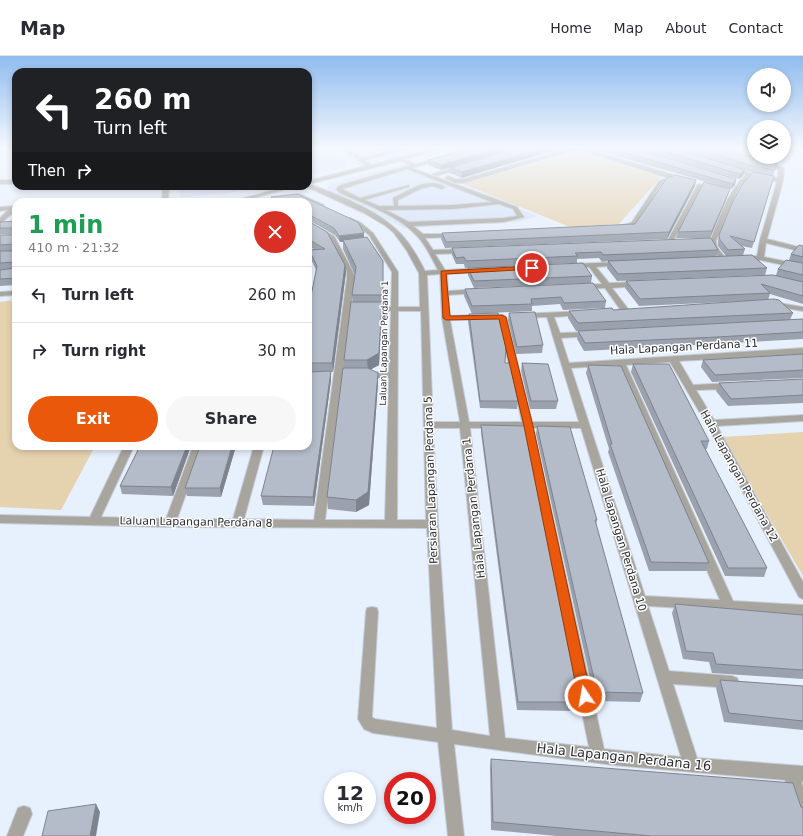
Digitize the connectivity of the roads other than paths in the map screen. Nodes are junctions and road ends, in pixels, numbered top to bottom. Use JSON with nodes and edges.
{"nodes":[{"id":1,"x":352,"y":183,"type":"edge"},
{"id":2,"x":422,"y":183,"type":"edge"},
{"id":3,"x":453,"y":183,"type":"edge"},
{"id":4,"x":660,"y":183,"type":"edge"},
{"id":5,"x":739,"y":183,"type":"edge"},
{"id":6,"x":779,"y":183,"type":"edge"},
{"id":7,"x":700,"y":185,"type":"dead end"},
{"id":8,"x":417,"y":186,"type":"junction"},
{"id":9,"x":312,"y":188,"type":"edge"},
{"id":10,"x":279,"y":190,"type":"edge"},
{"id":11,"x":727,"y":191,"type":"edge"},
{"id":12,"x":733,"y":193,"type":"junction"},
{"id":13,"x":248,"y":198,"type":"edge"},
{"id":14,"x":289,"y":198,"type":"edge"},
{"id":15,"x":303,"y":198,"type":"edge"},
{"id":16,"x":359,"y":200,"type":"junction"},
{"id":17,"x":312,"y":202,"type":"edge"},
{"id":18,"x":481,"y":202,"type":"junction"},
{"id":19,"x":498,"y":202,"type":"junction"},
{"id":20,"x":394,"y":206,"type":"junction"},
{"id":21,"x":12,"y":208,"type":"edge"},
{"id":22,"x":378,"y":208,"type":"junction"},
{"id":23,"x":0,"y":209,"type":"edge"},
{"id":24,"x":12,"y":210,"type":"edge"},
{"id":25,"x":3,"y":217,"type":"edge"},
{"id":26,"x":2,"y":224,"type":"edge"},
{"id":27,"x":408,"y":224,"type":"junction"},
{"id":28,"x":312,"y":226,"type":"edge"},
{"id":29,"x":610,"y":228,"type":"edge"},
{"id":30,"x":459,"y":235,"type":"edge"},
{"id":31,"x":421,"y":236,"type":"junction"},
{"id":32,"x":763,"y":240,"type":"junction"},
{"id":33,"x":651,"y":243,"type":"edge"},
{"id":34,"x":803,"y":250,"type":"edge"},
{"id":35,"x":470,"y":251,"type":"edge"},
{"id":36,"x":432,"y":252,"type":"junction"},
{"id":37,"x":730,"y":258,"type":"junction"},
{"id":38,"x":760,"y":258,"type":"junction"},
{"id":39,"x":715,"y":259,"type":"edge"},
{"id":40,"x":630,"y":263,"type":"edge"},
{"id":41,"x":591,"y":265,"type":"junction"},
{"id":42,"x":561,"y":266,"type":"edge"},
{"id":43,"x":803,"y":267,"type":"edge"},
{"id":44,"x":490,"y":270,"type":"edge"},
{"id":45,"x":443,"y":272,"type":"junction"},
{"id":46,"x":423,"y":273,"type":"junction"},
{"id":47,"x":646,"y":284,"type":"edge"},
{"id":48,"x":607,"y":286,"type":"junction"},
{"id":49,"x":576,"y":287,"type":"edge"},
{"id":50,"x":484,"y":291,"type":"edge"},
{"id":51,"x":12,"y":293,"type":"edge"},
{"id":52,"x":445,"y":293,"type":"junction"},
{"id":53,"x":0,"y":294,"type":"edge"},
{"id":54,"x":764,"y":303,"type":"edge"},
{"id":55,"x":354,"y":309,"type":"junction"},
{"id":56,"x":425,"y":309,"type":"junction"},
{"id":57,"x":803,"y":309,"type":"edge"},
{"id":58,"x":396,"y":310,"type":"junction"},
{"id":59,"x":625,"y":310,"type":"edge"},
{"id":60,"x":588,"y":312,"type":"edge"},
{"id":61,"x":550,"y":315,"type":"junction"},
{"id":62,"x":509,"y":317,"type":"junction"},
{"id":63,"x":446,"y":318,"type":"junction"},
{"id":64,"x":597,"y":334,"type":"edge"},
{"id":65,"x":557,"y":336,"type":"junction"},
{"id":66,"x":803,"y":351,"type":"edge"},
{"id":67,"x":673,"y":359,"type":"junction"},
{"id":68,"x":620,"y":362,"type":"junction"},
{"id":69,"x":566,"y":366,"type":"junction"},
{"id":70,"x":392,"y":375,"type":"junction"},
{"id":71,"x":342,"y":376,"type":"junction"},
{"id":72,"x":743,"y":385,"type":"edge"},
{"id":73,"x":690,"y":388,"type":"junction"},
{"id":74,"x":803,"y":418,"type":"edge"},
{"id":75,"x":711,"y":423,"type":"junction"},
{"id":76,"x":430,"y":425,"type":"junction"},
{"id":77,"x":465,"y":425,"type":"junction"},
{"id":78,"x":585,"y":425,"type":"junction"},
{"id":79,"x":528,"y":426,"type":"junction"},
{"id":80,"x":127,"y":450,"type":"edge"},
{"id":81,"x":197,"y":450,"type":"edge"},
{"id":82,"x":258,"y":450,"type":"edge"},
{"id":83,"x":0,"y":519,"type":"edge"},
{"id":84,"x":94,"y":520,"type":"junction"},
{"id":85,"x":238,"y":522,"type":"junction"},
{"id":86,"x":319,"y":522,"type":"junction"},
{"id":87,"x":170,"y":523,"type":"junction"},
{"id":88,"x":391,"y":523,"type":"junction"},
{"id":89,"x":432,"y":524,"type":"junction"},
{"id":90,"x":803,"y":594,"type":"edge"},
{"id":91,"x":640,"y":601,"type":"junction"},
{"id":92,"x":729,"y":606,"type":"junction"},
{"id":93,"x":803,"y":610,"type":"edge"},
{"id":94,"x":372,"y":612,"type":"dead end"},
{"id":95,"x":664,"y":677,"type":"junction"},
{"id":96,"x":749,"y":683,"type":"edge"},
{"id":97,"x":445,"y":736,"type":"junction"},
{"id":98,"x":498,"y":744,"type":"junction"},
{"id":99,"x":598,"y":756,"type":"junction"},
{"id":100,"x":691,"y":764,"type":"junction"},
{"id":101,"x":797,"y":773,"type":"edge"},
{"id":102,"x":803,"y":809,"type":"edge"},
{"id":103,"x":24,"y":814,"type":"dead end"},
{"id":104,"x":15,"y":836,"type":"edge"},
{"id":105,"x":456,"y":836,"type":"edge"}],
"edges":[{"from":1,"to":16,"type":"street"},
{"from":2,"to":8,"type":"street"},
{"from":3,"to":19,"type":"street"},
{"from":4,"to":29,"type":"street"},
{"from":5,"to":12,"type":"street"},
{"from":6,"to":32,"type":"street"},
{"from":7,"to":33,"type":"street"},
{"from":8,"to":16,"type":"street"},
{"from":8,"to":18,"type":"street"},
{"from":8,"to":20,"type":"street"},
{"from":9,"to":46,"type":"street","name":"Persiaran Lapangan Perdana 5"},
{"from":10,"to":13,"type":"street"},
{"from":11,"to":12,"type":"street"},
{"from":12,"to":37,"type":"street"},
{"from":14,"to":15,"type":"street","name":"Laluan Lapangan Perdana 1"},
{"from":16,"to":22,"type":"street"},
{"from":17,"to":58,"type":"street","name":"Laluan Lapangan Perdana 1"},
{"from":18,"to":19,"type":"street"},
{"from":18,"to":20,"type":"street"},
{"from":19,"to":20,"type":"street"},
{"from":19,"to":27,"type":"street"},
{"from":20,"to":22,"type":"street"},
{"from":21,"to":23,"type":"street"},
{"from":22,"to":27,"type":"street"},
{"from":24,"to":25,"type":"street"},
{"from":25,"to":26,"type":"street"},
{"from":27,"to":31,"type":"street"},
{"from":28,"to":55,"type":"street"},
{"from":30,"to":31,"type":"street"},
{"from":31,"to":36,"type":"street"},
{"from":32,"to":34,"type":"street"},
{"from":32,"to":38,"type":"street"},
{"from":35,"to":36,"type":"street"},
{"from":36,"to":45,"type":"street"},
{"from":37,"to":38,"type":"street"},
{"from":37,"to":39,"type":"street"},
{"from":38,"to":43,"type":"street"},
{"from":40,"to":41,"type":"street"},
{"from":41,"to":42,"type":"street"},
{"from":41,"to":48,"type":"street"},
{"from":44,"to":45,"type":"street"},
{"from":45,"to":46,"type":"street"},
{"from":45,"to":52,"type":"street","name":"Hala Lapangan Perdana 1"},
{"from":46,"to":56,"type":"street","name":"Persiaran Lapangan Perdana 5"},
{"from":47,"to":48,"type":"street"},
{"from":48,"to":49,"type":"street"},
{"from":48,"to":59,"type":"street"},
{"from":50,"to":52,"type":"street"},
{"from":51,"to":53,"type":"street"},
{"from":52,"to":63,"type":"street","name":"Hala Lapangan Perdana 1"},
{"from":54,"to":57,"type":"street"},
{"from":55,"to":58,"type":"street"},
{"from":55,"to":71,"type":"street"},
{"from":56,"to":58,"type":"street"},
{"from":56,"to":76,"type":"street","name":"Persiaran Lapangan Perdana 5"},
{"from":58,"to":70,"type":"street","name":"Laluan Lapangan Perdana 1"},
{"from":60,"to":61,"type":"street"},
{"from":61,"to":62,"type":"street"},
{"from":61,"to":65,"type":"street","name":"Hala Lapangan Perdana 10"},
{"from":62,"to":63,"type":"street"},
{"from":62,"to":79,"type":"street"},
{"from":63,"to":77,"type":"street","name":"Hala Lapangan Perdana 1"},
{"from":64,"to":65,"type":"street"},
{"from":65,"to":69,"type":"street","name":"Hala Lapangan Perdana 10"},
{"from":66,"to":67,"type":"street","name":"Hala Lapangan Perdana 11"},
{"from":67,"to":68,"type":"street","name":"Hala Lapangan Perdana 11"},
{"from":67,"to":73,"type":"street","name":"Hala Lapangan Perdana 12"},
{"from":68,"to":69,"type":"street","name":"Hala Lapangan Perdana 11"},
{"from":68,"to":92,"type":"street"},
{"from":69,"to":78,"type":"street","name":"Hala Lapangan Perdana 10"},
{"from":70,"to":71,"type":"street"},
{"from":70,"to":88,"type":"street","name":"Laluan Lapangan Perdana 1"},
{"from":71,"to":86,"type":"street"},
{"from":72,"to":73,"type":"street"},
{"from":73,"to":75,"type":"street","name":"Hala Lapangan Perdana 12"},
{"from":74,"to":75,"type":"street"},
{"from":75,"to":90,"type":"street","name":"Hala Lapangan Perdana 12"},
{"from":76,"to":77,"type":"street"},
{"from":76,"to":89,"type":"street","name":"Persiaran Lapangan Perdana 5"},
{"from":77,"to":79,"type":"street"},
{"from":77,"to":98,"type":"street","name":"Hala Lapangan Perdana 1"},
{"from":78,"to":79,"type":"street"},
{"from":78,"to":91,"type":"street","name":"Hala Lapangan Perdana 10"},
{"from":79,"to":99,"type":"street"},
{"from":80,"to":84,"type":"street"},
{"from":81,"to":87,"type":"street"},
{"from":82,"to":85,"type":"street"},
{"from":83,"to":84,"type":"street","name":"Laluan Lapangan Perdana 8"},
{"from":84,"to":87,"type":"street","name":"Laluan Lapangan Perdana 8"},
{"from":85,"to":86,"type":"street","name":"Laluan Lapangan Perdana 8"},
{"from":85,"to":87,"type":"street","name":"Laluan Lapangan Perdana 8"},
{"from":86,"to":88,"type":"street","name":"Laluan Lapangan Perdana 8"},
{"from":88,"to":89,"type":"street","name":"Laluan Lapangan Perdana 8"},
{"from":89,"to":97,"type":"street","name":"Persiaran Lapangan Perdana 5"},
{"from":91,"to":92,"type":"street"},
{"from":91,"to":95,"type":"street","name":"Hala Lapangan Perdana 10"},
{"from":92,"to":93,"type":"street"},
{"from":94,"to":97,"type":"street","name":"Hala Lapangan Perdana 16"},
{"from":95,"to":96,"type":"street"},
{"from":95,"to":100,"type":"street","name":"Hala Lapangan Perdana 10"},
{"from":97,"to":98,"type":"street","name":"Hala Lapangan Perdana 16"},
{"from":97,"to":105,"type":"street","name":"Persiaran Lapangan Perdana 5"},
{"from":98,"to":99,"type":"street","name":"Hala Lapangan Perdana 16"},
{"from":99,"to":100,"type":"street","name":"Hala Lapangan Perdana 16"},
{"from":100,"to":101,"type":"street","name":"Hala Lapangan Perdana 16"},
{"from":101,"to":102,"type":"street"},
{"from":103,"to":104,"type":"street"}]}
